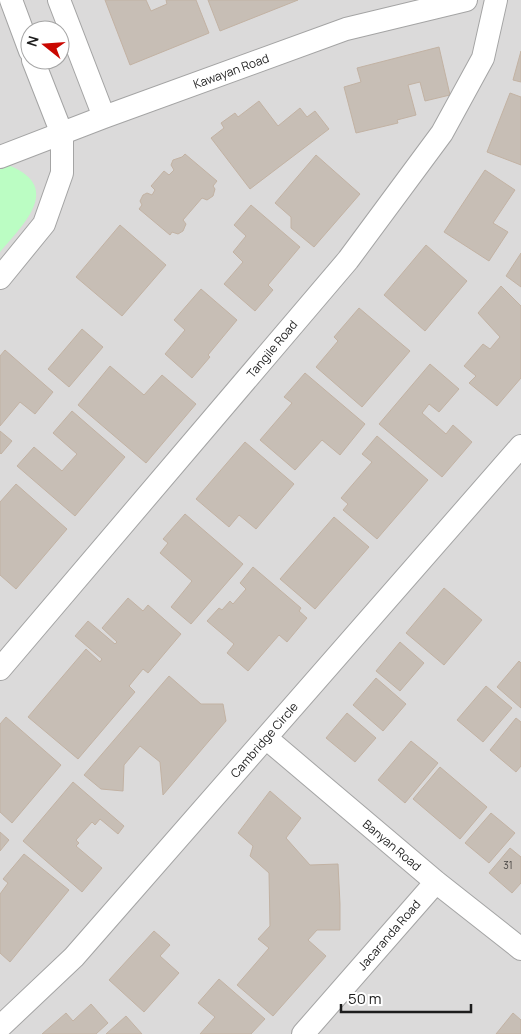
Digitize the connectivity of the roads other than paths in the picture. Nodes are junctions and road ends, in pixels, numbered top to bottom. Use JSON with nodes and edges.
{"nodes":[{"id":1,"x":10,"y":0,"type":"edge"},
{"id":2,"x":59,"y":0,"type":"edge"},
{"id":3,"x":466,"y":0,"type":"edge"},
{"id":4,"x":496,"y":0,"type":"edge"},
{"id":5,"x":20,"y":26,"type":"edge"},
{"id":6,"x":37,"y":70,"type":"edge"},
{"id":7,"x":104,"y":117,"type":"junction"},
{"id":8,"x":62,"y":134,"type":"junction"},
{"id":9,"x":0,"y":158,"type":"edge"},
{"id":10,"x":0,"y":278,"type":"edge"},
{"id":11,"x":521,"y":446,"type":"edge"},
{"id":12,"x":0,"y":669,"type":"edge"},
{"id":13,"x":266,"y":738,"type":"junction"},
{"id":14,"x":436,"y":882,"type":"junction"},
{"id":15,"x":521,"y":948,"type":"edge"},
{"id":16,"x":0,"y":1027,"type":"edge"},
{"id":17,"x":303,"y":1034,"type":"edge"}],
"edges":[{"from":1,"to":5,"type":"street"},
{"from":2,"to":7,"type":"street"},
{"from":3,"to":7,"type":"street","name":"Kawayan Road"},
{"from":4,"to":12,"type":"street","name":"Tangile Road"},
{"from":6,"to":8,"type":"street"},
{"from":7,"to":8,"type":"street","name":"Kawayan Road"},
{"from":8,"to":9,"type":"street","name":"Kawayan Road"},
{"from":8,"to":10,"type":"street"},
{"from":11,"to":13,"type":"street","name":"Cambridge Circle"},
{"from":13,"to":14,"type":"street","name":"Banyan Road"},
{"from":13,"to":16,"type":"street","name":"Cambridge Circle"},
{"from":14,"to":15,"type":"street","name":"Banyan Road"},
{"from":14,"to":17,"type":"street","name":"Jacaranda Road"}]}
